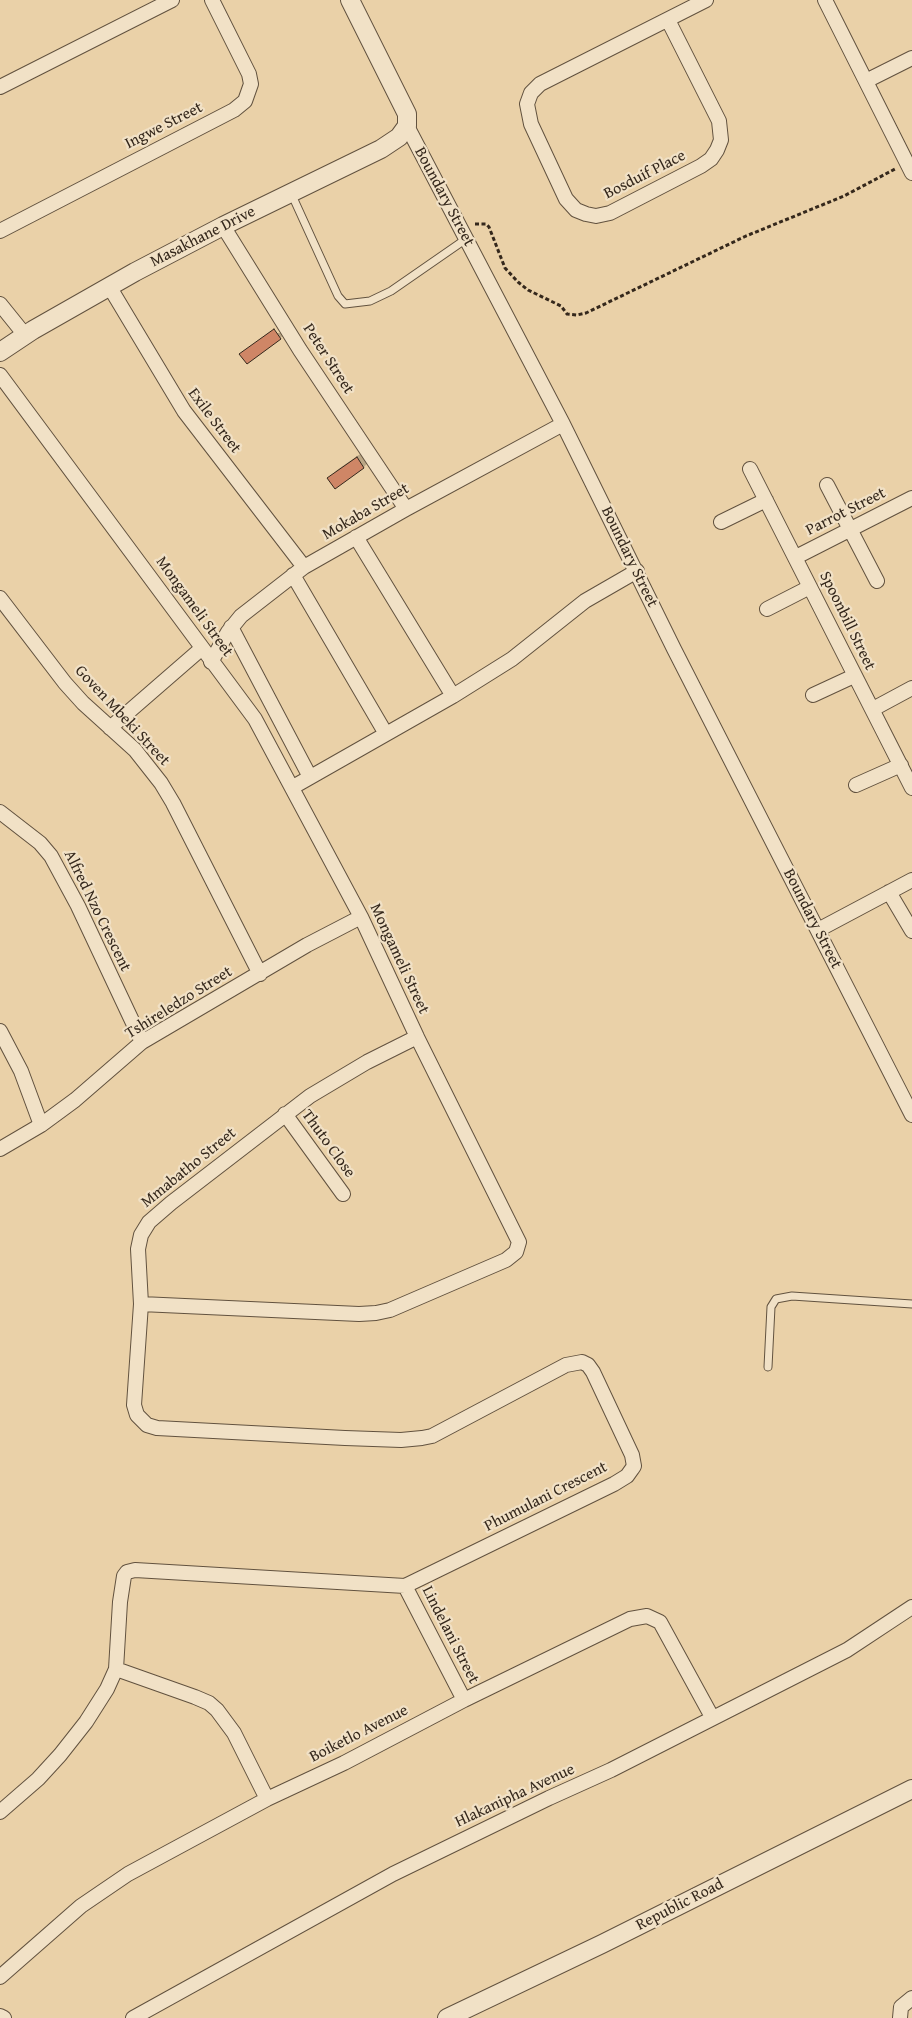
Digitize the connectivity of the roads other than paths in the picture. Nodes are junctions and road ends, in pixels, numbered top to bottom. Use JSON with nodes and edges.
{"nodes":[{"id":1,"x":172,"y":0,"type":"edge"},
{"id":2,"x":212,"y":0,"type":"edge"},
{"id":3,"x":350,"y":0,"type":"edge"},
{"id":4,"x":706,"y":0,"type":"edge"},
{"id":5,"x":825,"y":0,"type":"edge"},
{"id":6,"x":668,"y":20,"type":"junction"},
{"id":7,"x":912,"y":58,"type":"edge"},
{"id":8,"x":866,"y":81,"type":"junction"},
{"id":9,"x":0,"y":87,"type":"edge"},
{"id":10,"x":407,"y":126,"type":"junction"},
{"id":11,"x":909,"y":168,"type":"edge"},
{"id":12,"x":291,"y":193,"type":"junction"},
{"id":13,"x":223,"y":226,"type":"junction"},
{"id":14,"x":0,"y":230,"type":"edge"},
{"id":15,"x":464,"y":234,"type":"junction"},
{"id":16,"x":109,"y":286,"type":"junction"},
{"id":17,"x":0,"y":304,"type":"edge"},
{"id":18,"x":25,"y":335,"type":"junction"},
{"id":19,"x":0,"y":352,"type":"edge"},
{"id":20,"x":0,"y":375,"type":"edge"},
{"id":21,"x":563,"y":424,"type":"junction"},
{"id":22,"x":750,"y":469,"type":"dead end"},
{"id":23,"x":828,"y":485,"type":"dead end"},
{"id":24,"x":912,"y":498,"type":"edge"},
{"id":25,"x":766,"y":500,"type":"junction"},
{"id":26,"x":406,"y":509,"type":"junction"},
{"id":27,"x":721,"y":522,"type":"dead end"},
{"id":28,"x":851,"y":529,"type":"junction"},
{"id":29,"x":356,"y":537,"type":"junction"},
{"id":30,"x":796,"y":557,"type":"junction"},
{"id":31,"x":298,"y":571,"type":"junction"},
{"id":32,"x":637,"y":571,"type":"junction"},
{"id":33,"x":877,"y":581,"type":"dead end"},
{"id":34,"x":810,"y":587,"type":"junction"},
{"id":35,"x":0,"y":598,"type":"edge"},
{"id":36,"x":767,"y":609,"type":"dead end"},
{"id":37,"x":231,"y":627,"type":"junction"},
{"id":38,"x":202,"y":649,"type":"junction"},
{"id":39,"x":211,"y":662,"type":"junction"},
{"id":40,"x":854,"y":676,"type":"junction"},
{"id":41,"x":912,"y":688,"type":"edge"},
{"id":42,"x":813,"y":695,"type":"dead end"},
{"id":43,"x":453,"y":696,"type":"junction"},
{"id":44,"x":873,"y":709,"type":"junction"},
{"id":45,"x":110,"y":728,"type":"junction"},
{"id":46,"x":386,"y":734,"type":"junction"},
{"id":47,"x":901,"y":765,"type":"junction"},
{"id":48,"x":310,"y":777,"type":"junction"},
{"id":49,"x":856,"y":785,"type":"dead end"},
{"id":50,"x":293,"y":787,"type":"junction"},
{"id":51,"x":912,"y":788,"type":"edge"},
{"id":52,"x":0,"y":812,"type":"edge"},
{"id":53,"x":912,"y":880,"type":"edge"},
{"id":54,"x":889,"y":892,"type":"junction"},
{"id":55,"x":361,"y":917,"type":"junction"},
{"id":56,"x":818,"y":930,"type":"junction"},
{"id":57,"x":912,"y":931,"type":"edge"},
{"id":58,"x":260,"y":974,"type":"junction"},
{"id":59,"x":0,"y":1031,"type":"edge"},
{"id":60,"x":417,"y":1037,"type":"junction"},
{"id":61,"x":142,"y":1042,"type":"junction"},
{"id":62,"x":284,"y":1114,"type":"junction"},
{"id":63,"x":912,"y":1115,"type":"edge"},
{"id":64,"x":41,"y":1125,"type":"junction"},
{"id":65,"x":0,"y":1149,"type":"edge"},
{"id":66,"x":342,"y":1194,"type":"dead end"},
{"id":67,"x":141,"y":1304,"type":"junction"},
{"id":68,"x":912,"y":1304,"type":"edge"},
{"id":69,"x":768,"y":1367,"type":"dead end"},
{"id":70,"x":137,"y":1415,"type":"joint"},
{"id":71,"x":405,"y":1586,"type":"junction"},
{"id":72,"x":912,"y":1607,"type":"edge"},
{"id":73,"x":116,"y":1669,"type":"junction"},
{"id":74,"x":464,"y":1700,"type":"junction"},
{"id":75,"x":712,"y":1717,"type":"junction"},
{"id":76,"x":912,"y":1789,"type":"edge"},
{"id":77,"x":267,"y":1798,"type":"junction"},
{"id":78,"x":0,"y":1812,"type":"edge"},
{"id":79,"x":0,"y":1977,"type":"edge"},
{"id":80,"x":912,"y":1998,"type":"edge"},
{"id":81,"x":900,"y":2015,"type":"edge"},
{"id":82,"x":0,"y":2016,"type":"edge"},
{"id":83,"x":4,"y":2018,"type":"edge"},
{"id":84,"x":133,"y":2018,"type":"edge"},
{"id":85,"x":447,"y":2018,"type":"edge"}],
"edges":[{"from":1,"to":9,"type":"street"},
{"from":2,"to":14,"type":"street","name":"Ingwe Street"},
{"from":3,"to":10,"type":"street","name":"Boundary Street"},
{"from":4,"to":6,"type":"street","name":"Bosduif Place"},
{"from":5,"to":8,"type":"street"},
{"from":6,"to":6,"type":"street","name":"Bosduif Place"},
{"from":7,"to":8,"type":"street"},
{"from":8,"to":11,"type":"street"},
{"from":10,"to":12,"type":"street","name":"Masakhane Drive"},
{"from":10,"to":15,"type":"street","name":"Boundary Street"},
{"from":12,"to":13,"type":"street","name":"Masakhane Drive"},
{"from":12,"to":15,"type":"lane"},
{"from":13,"to":16,"type":"street","name":"Masakhane Drive"},
{"from":13,"to":26,"type":"street","name":"Peter Street"},
{"from":15,"to":21,"type":"street","name":"Boundary Street"},
{"from":16,"to":18,"type":"street","name":"Masakhane Drive"},
{"from":16,"to":31,"type":"street","name":"Exile Street"},
{"from":17,"to":18,"type":"street"},
{"from":18,"to":19,"type":"street","name":"Masakhane Drive"},
{"from":20,"to":38,"type":"street","name":"Mongameli Street"},
{"from":21,"to":26,"type":"street","name":"Mokaba Street"},
{"from":21,"to":32,"type":"street","name":"Boundary Street"},
{"from":22,"to":25,"type":"street","name":"Spoonbill Street"},
{"from":23,"to":28,"type":"street"},
{"from":24,"to":28,"type":"street","name":"Parrot Street"},
{"from":25,"to":27,"type":"street"},
{"from":25,"to":30,"type":"street","name":"Spoonbill Street"},
{"from":26,"to":29,"type":"street","name":"Mokaba Street"},
{"from":28,"to":30,"type":"street","name":"Parrot Street"},
{"from":28,"to":33,"type":"street"},
{"from":29,"to":31,"type":"street","name":"Mokaba Street"},
{"from":29,"to":43,"type":"street"},
{"from":30,"to":34,"type":"street","name":"Spoonbill Street"},
{"from":31,"to":37,"type":"street","name":"Mokaba Street"},
{"from":31,"to":46,"type":"street","name":"Exile Street"},
{"from":32,"to":43,"type":"street"},
{"from":32,"to":56,"type":"street","name":"Boundary Street"},
{"from":34,"to":36,"type":"street"},
{"from":34,"to":40,"type":"street","name":"Spoonbill Street"},
{"from":35,"to":45,"type":"street","name":"Goven Mbeki Street"},
{"from":37,"to":39,"type":"street","name":"Mokaba Street"},
{"from":37,"to":48,"type":"street"},
{"from":38,"to":39,"type":"street","name":"Mongameli Street"},
{"from":38,"to":45,"type":"street"},
{"from":39,"to":50,"type":"street","name":"Mongameli Street"},
{"from":40,"to":42,"type":"street"},
{"from":40,"to":44,"type":"street","name":"Spoonbill Street"},
{"from":41,"to":44,"type":"street"},
{"from":43,"to":46,"type":"street"},
{"from":44,"to":47,"type":"street","name":"Spoonbill Street"},
{"from":45,"to":58,"type":"street","name":"Goven Mbeki Street"},
{"from":46,"to":48,"type":"street"},
{"from":47,"to":49,"type":"street"},
{"from":47,"to":51,"type":"street","name":"Spoonbill Street"},
{"from":48,"to":50,"type":"street"},
{"from":50,"to":55,"type":"street","name":"Mongameli Street"},
{"from":52,"to":61,"type":"street","name":"Alfred Nzo Crescent"},
{"from":53,"to":54,"type":"street"},
{"from":54,"to":56,"type":"street"},
{"from":54,"to":57,"type":"street"},
{"from":55,"to":58,"type":"street","name":"Tshireledzo Street"},
{"from":55,"to":60,"type":"street","name":"Mongameli Street"},
{"from":56,"to":63,"type":"street","name":"Boundary Street"},
{"from":58,"to":61,"type":"street","name":"Tshireledzo Street"},
{"from":59,"to":64,"type":"street"},
{"from":60,"to":62,"type":"street","name":"Mmabatho Street"},
{"from":60,"to":67,"type":"street","name":"Mongameli Street"},
{"from":61,"to":64,"type":"street","name":"Tshireledzo Street"},
{"from":62,"to":66,"type":"street","name":"Thuto Close"},
{"from":62,"to":67,"type":"street","name":"Mmabatho Street"},
{"from":64,"to":65,"type":"street","name":"Tshireledzo Street"},
{"from":67,"to":70,"type":"street","name":"Mmabatho Street"},
{"from":68,"to":69,"type":"lane"},
{"from":70,"to":71,"type":"street","name":"Phumulani Crescent"},
{"from":71,"to":73,"type":"street","name":"Phumulani Crescent"},
{"from":71,"to":74,"type":"street","name":"Lindelani Street"},
{"from":72,"to":75,"type":"street","name":"Hlakanipha Avenue"},
{"from":73,"to":77,"type":"street"},
{"from":73,"to":78,"type":"street"},
{"from":74,"to":75,"type":"street","name":"Boiketlo Avenue"},
{"from":74,"to":77,"type":"street","name":"Boiketlo Avenue"},
{"from":75,"to":84,"type":"street","name":"Hlakanipha Avenue"},
{"from":76,"to":85,"type":"street","name":"Republic Road"},
{"from":77,"to":79,"type":"street","name":"Boiketlo Avenue"},
{"from":80,"to":81,"type":"street"},
{"from":82,"to":83,"type":"street"}]}
